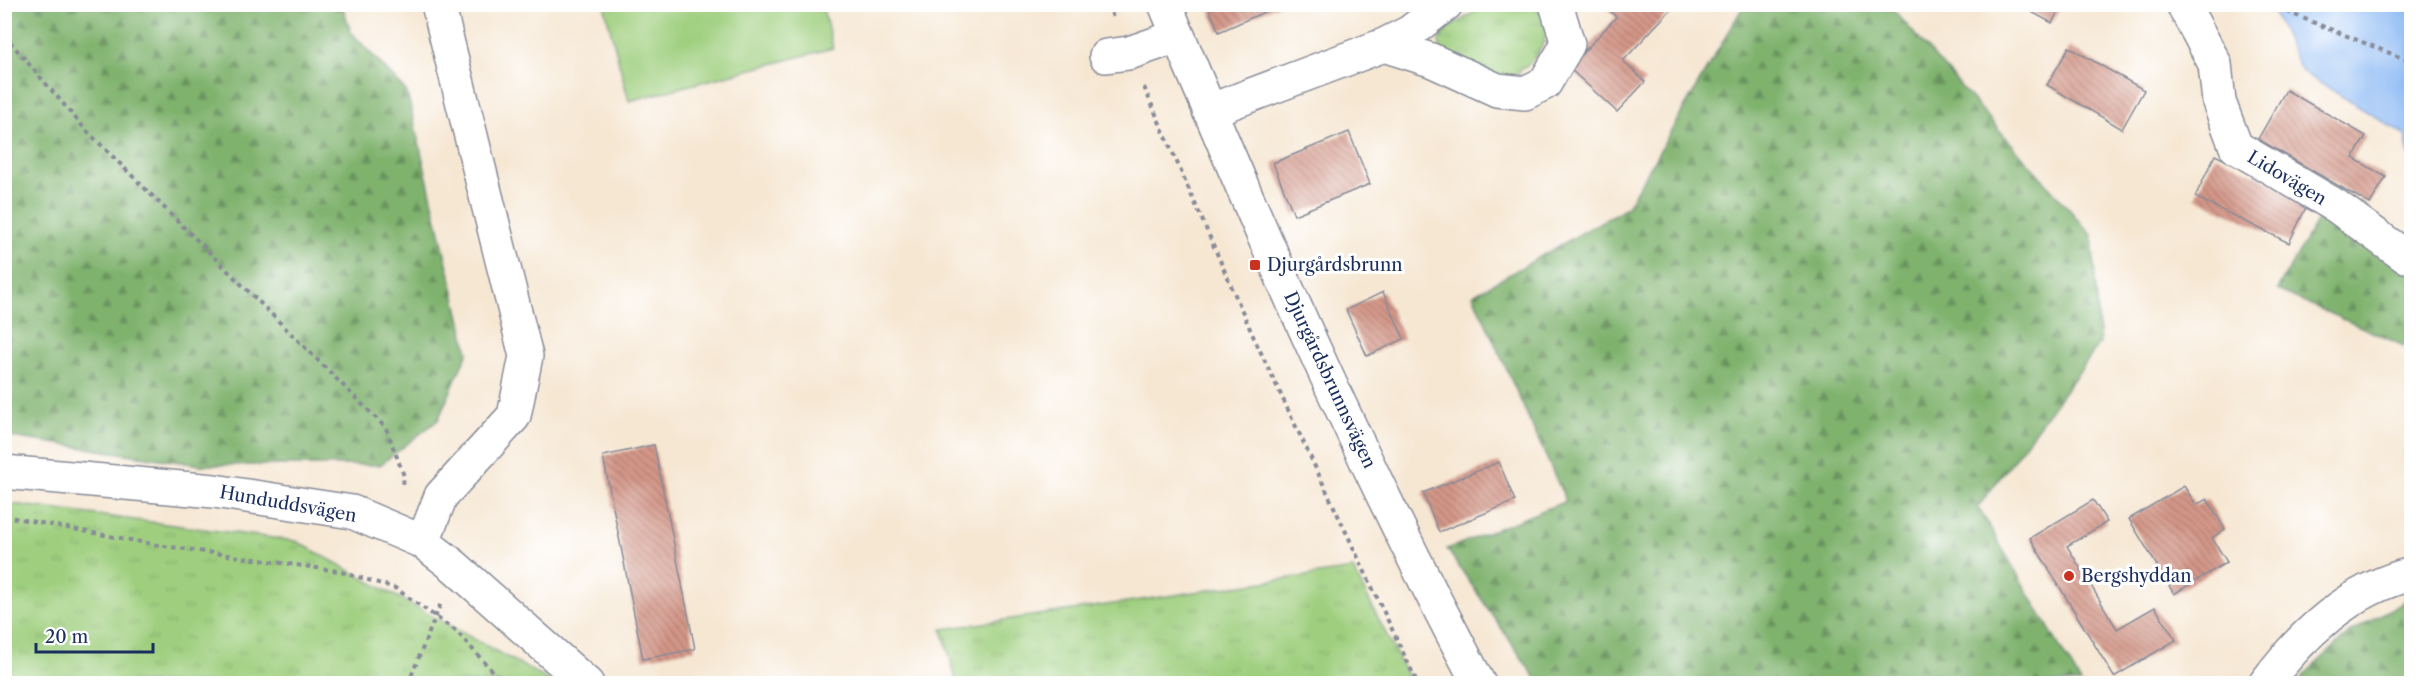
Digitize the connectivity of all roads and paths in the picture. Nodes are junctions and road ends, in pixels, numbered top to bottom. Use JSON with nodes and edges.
{"nodes":[{"id":1,"x":438,"y":4,"type":"edge"},
{"id":2,"x":1109,"y":4,"type":"edge"},
{"id":3,"x":1165,"y":4,"type":"edge"},
{"id":4,"x":1446,"y":4,"type":"edge"},
{"id":5,"x":1556,"y":4,"type":"edge"},
{"id":6,"x":2183,"y":4,"type":"edge"},
{"id":7,"x":2270,"y":5,"type":"edge"},
{"id":8,"x":4,"y":35,"type":"edge"},
{"id":9,"x":1178,"y":36,"type":"junction"},
{"id":10,"x":1384,"y":45,"type":"junction"},
{"id":11,"x":1118,"y":54,"type":"junction"},
{"id":12,"x":2412,"y":62,"type":"edge"},
{"id":13,"x":1209,"y":111,"type":"junction"},
{"id":14,"x":2405,"y":256,"type":"dead end"},
{"id":15,"x":4,"y":472,"type":"edge"},
{"id":16,"x":4,"y":516,"type":"edge"},
{"id":17,"x":411,"y":536,"type":"junction"},
{"id":18,"x":454,"y":566,"type":"junction"},
{"id":19,"x":2412,"y":574,"type":"edge"},
{"id":20,"x":437,"y":615,"type":"junction"},
{"id":21,"x":408,"y":684,"type":"edge"},
{"id":22,"x":504,"y":684,"type":"edge"},
{"id":23,"x":587,"y":684,"type":"edge"},
{"id":24,"x":1418,"y":684,"type":"edge"},
{"id":25,"x":1479,"y":684,"type":"edge"},
{"id":26,"x":2265,"y":684,"type":"edge"}],
"edges":[{"from":1,"to":17,"type":"street"},
{"from":2,"to":11,"type":"path"},
{"from":3,"to":9,"type":"street","name":"Djurgårdsbrunnsvägen"},
{"from":4,"to":10,"type":"street"},
{"from":5,"to":10,"type":"street"},
{"from":6,"to":14,"type":"street","name":"Lidovägen"},
{"from":7,"to":12,"type":"path"},
{"from":8,"to":17,"type":"path"},
{"from":9,"to":11,"type":"street"},
{"from":9,"to":13,"type":"street","name":"Djurgårdsbrunnsvägen"},
{"from":10,"to":13,"type":"street"},
{"from":11,"to":24,"type":"path"},
{"from":13,"to":25,"type":"street","name":"Djurgårdsbrunnsvägen"},
{"from":15,"to":17,"type":"street","name":"Hunduddsvägen"},
{"from":16,"to":20,"type":"path"},
{"from":17,"to":18,"type":"street","name":"Hunduddsvägen"},
{"from":18,"to":20,"type":"path"},
{"from":18,"to":23,"type":"street","name":"Hunduddsvägen"},
{"from":19,"to":26,"type":"street"},
{"from":20,"to":21,"type":"path"},
{"from":20,"to":22,"type":"path"}]}
